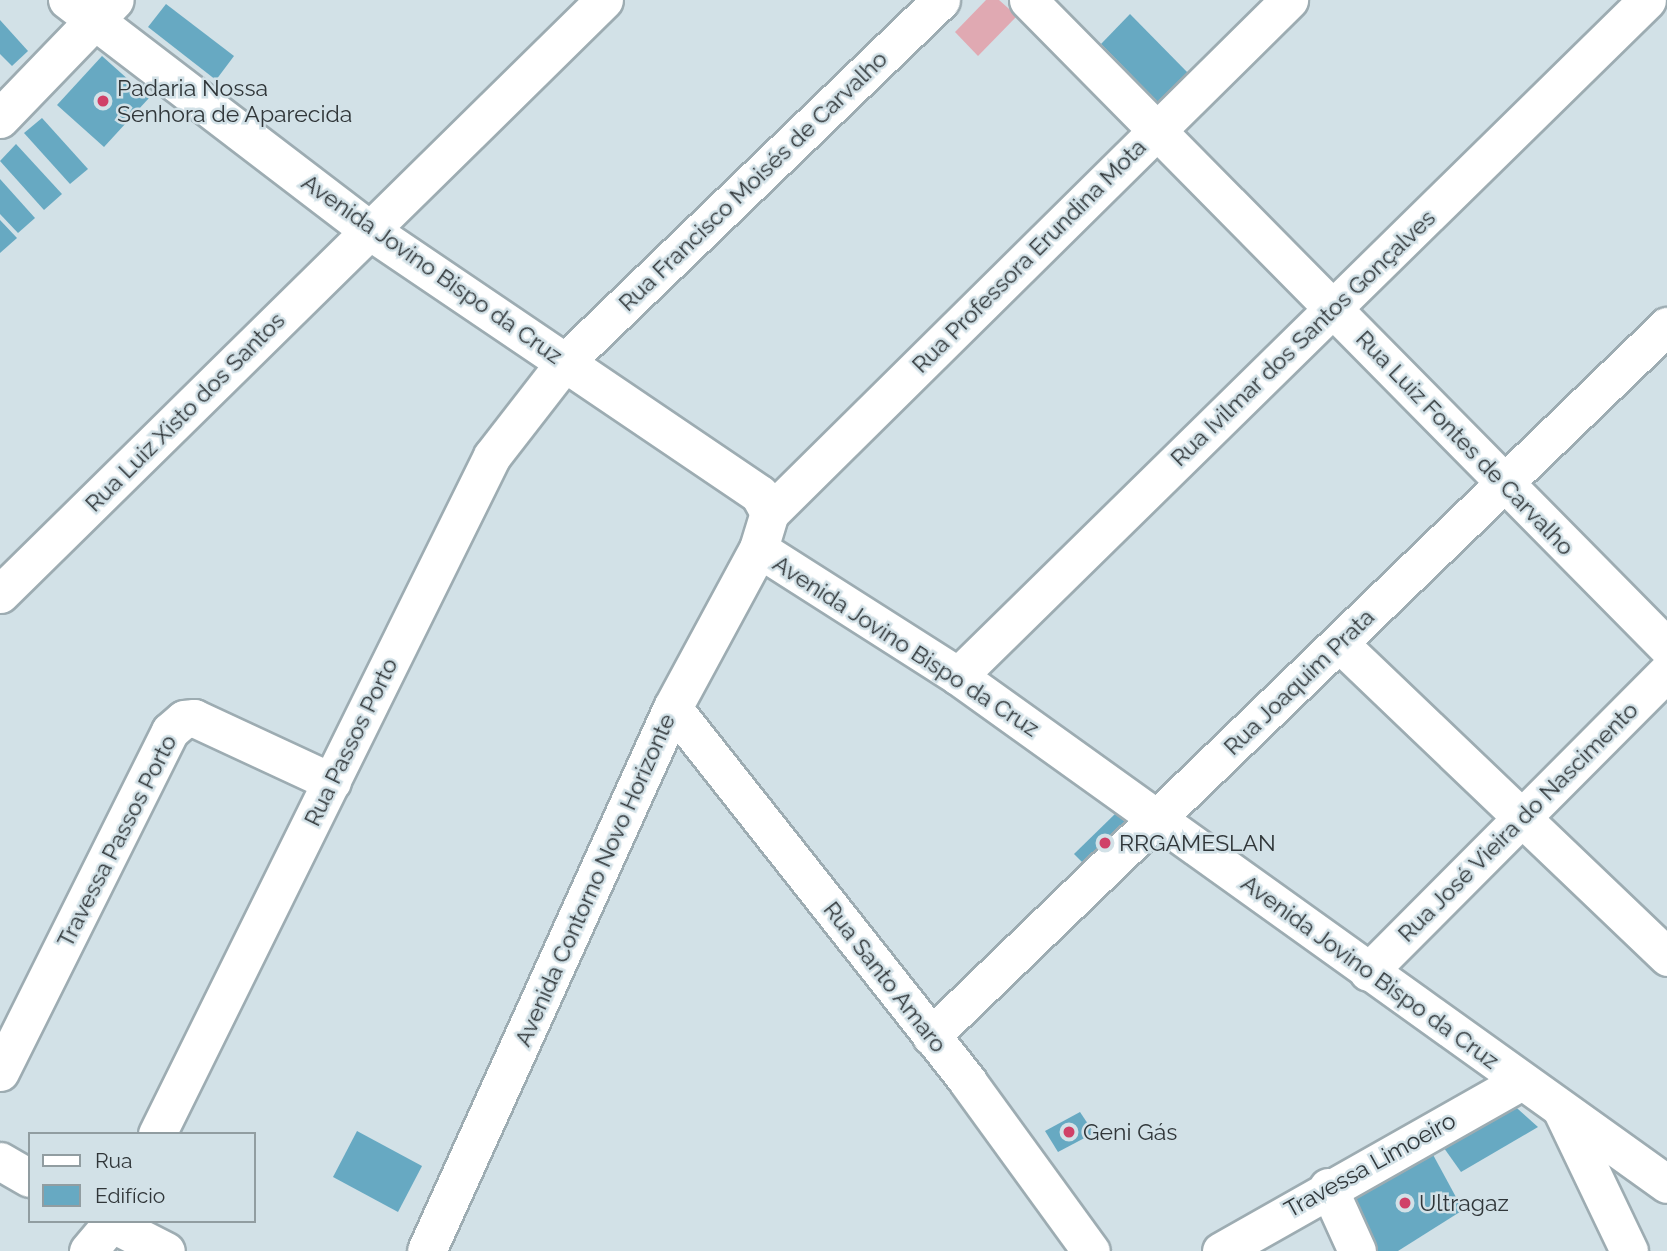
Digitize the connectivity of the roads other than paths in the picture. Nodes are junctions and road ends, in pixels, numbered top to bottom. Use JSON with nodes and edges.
{"nodes":[{"id":1,"x":604,"y":0,"type":"edge"},
{"id":2,"x":941,"y":0,"type":"edge"},
{"id":3,"x":1028,"y":0,"type":"edge"},
{"id":4,"x":1289,"y":0,"type":"edge"},
{"id":5,"x":1647,"y":0,"type":"edge"},
{"id":6,"x":93,"y":7,"type":"edge"},
{"id":7,"x":0,"y":119,"type":"edge"},
{"id":8,"x":1158,"y":129,"type":"junction"},
{"id":9,"x":369,"y":230,"type":"junction"},
{"id":10,"x":1334,"y":308,"type":"junction"},
{"id":11,"x":1667,"y":326,"type":"edge"},
{"id":12,"x":565,"y":362,"type":"junction"},
{"id":13,"x":1501,"y":482,"type":"junction"},
{"id":14,"x":770,"y":513,"type":"junction"},
{"id":15,"x":759,"y":550,"type":"junction"},
{"id":16,"x":1,"y":592,"type":"edge"},
{"id":17,"x":1340,"y":644,"type":"junction"},
{"id":18,"x":1667,"y":647,"type":"edge"},
{"id":19,"x":1667,"y":672,"type":"edge"},
{"id":20,"x":958,"y":676,"type":"junction"},
{"id":21,"x":673,"y":708,"type":"junction"},
{"id":22,"x":332,"y":782,"type":"junction"},
{"id":23,"x":1158,"y":817,"type":"junction"},
{"id":24,"x":1523,"y":818,"type":"junction"},
{"id":25,"x":1667,"y":957,"type":"edge"},
{"id":26,"x":1368,"y":972,"type":"junction"},
{"id":27,"x":931,"y":1036,"type":"junction"},
{"id":28,"x":0,"y":1072,"type":"edge"},
{"id":29,"x":1520,"y":1082,"type":"junction"},
{"id":30,"x":1560,"y":1107,"type":"junction"},
{"id":31,"x":158,"y":1132,"type":"edge"},
{"id":32,"x":0,"y":1161,"type":"edge"},
{"id":33,"x":28,"y":1177,"type":"edge"},
{"id":34,"x":1667,"y":1184,"type":"edge"},
{"id":35,"x":1328,"y":1187,"type":"junction"},
{"id":36,"x":110,"y":1223,"type":"edge"},
{"id":37,"x":113,"y":1223,"type":"edge"},
{"id":38,"x":88,"y":1251,"type":"edge"},
{"id":39,"x":166,"y":1251,"type":"edge"},
{"id":40,"x":427,"y":1251,"type":"edge"},
{"id":41,"x":1091,"y":1251,"type":"edge"},
{"id":42,"x":1221,"y":1251,"type":"edge"},
{"id":43,"x":1357,"y":1251,"type":"edge"},
{"id":44,"x":1629,"y":1251,"type":"edge"}],
"edges":[{"from":1,"to":9,"type":"street","name":"Rua Luiz Xisto dos Santos"},
{"from":2,"to":12,"type":"street","name":"Rua Francisco Moisés de Carvalho"},
{"from":3,"to":8,"type":"street","name":"Rua Luiz Fontes de Carvalho"},
{"from":4,"to":8,"type":"street","name":"Rua Professora Erundina Mota"},
{"from":5,"to":10,"type":"street","name":"Rua Ivilmar dos Santos Gonçalves"},
{"from":6,"to":7,"type":"main road"},
{"from":6,"to":9,"type":"main road","name":"Avenida Jovino Bispo da Cruz"},
{"from":8,"to":10,"type":"street","name":"Rua Luiz Fontes de Carvalho"},
{"from":8,"to":14,"type":"street","name":"Rua Professora Erundina Mota"},
{"from":9,"to":12,"type":"main road","name":"Avenida Jovino Bispo da Cruz"},
{"from":9,"to":16,"type":"street","name":"Rua Luiz Xisto dos Santos"},
{"from":10,"to":13,"type":"street","name":"Rua Luiz Fontes de Carvalho"},
{"from":10,"to":20,"type":"street","name":"Rua Ivilmar dos Santos Gonçalves"},
{"from":11,"to":13,"type":"street","name":"Rua Joaquim Prata"},
{"from":12,"to":14,"type":"main road","name":"Avenida Jovino Bispo da Cruz"},
{"from":12,"to":22,"type":"street","name":"Rua Passos Porto"},
{"from":13,"to":17,"type":"street","name":"Rua Joaquim Prata"},
{"from":13,"to":18,"type":"street","name":"Rua Luiz Fontes de Carvalho"},
{"from":14,"to":15,"type":"main road","name":"Avenida Contorno Novo Horizonte"},
{"from":15,"to":20,"type":"street","name":"Avenida Jovino Bispo da Cruz"},
{"from":15,"to":21,"type":"main road","name":"Avenida Contorno Novo Horizonte"},
{"from":17,"to":23,"type":"street","name":"Rua Joaquim Prata"},
{"from":17,"to":24,"type":"street"},
{"from":19,"to":24,"type":"street","name":"Rua José Vieira do Nascimento"},
{"from":20,"to":23,"type":"street","name":"Avenida Jovino Bispo da Cruz"},
{"from":21,"to":27,"type":"street","name":"Rua Santo Amaro"},
{"from":21,"to":40,"type":"main road","name":"Avenida Contorno Novo Horizonte"},
{"from":22,"to":28,"type":"street","name":"Travessa Passos Porto"},
{"from":22,"to":31,"type":"street","name":"Rua Passos Porto"},
{"from":23,"to":26,"type":"street","name":"Avenida Jovino Bispo da Cruz"},
{"from":23,"to":27,"type":"street","name":"Rua Joaquim Prata"},
{"from":24,"to":25,"type":"street"},
{"from":24,"to":26,"type":"street","name":"Rua José Vieira do Nascimento"},
{"from":26,"to":29,"type":"street","name":"Avenida Jovino Bispo da Cruz"},
{"from":27,"to":41,"type":"street","name":"Rua Santo Amaro"},
{"from":29,"to":30,"type":"street","name":"Avenida Jovino Bispo da Cruz"},
{"from":29,"to":35,"type":"street","name":"Travessa Limoeiro"},
{"from":30,"to":34,"type":"street","name":"Avenida Jovino Bispo da Cruz"},
{"from":30,"to":44,"type":"street"},
{"from":32,"to":33,"type":"street"},
{"from":35,"to":42,"type":"street","name":"Travessa Limoeiro"},
{"from":35,"to":43,"type":"street"},
{"from":36,"to":38,"type":"street"},
{"from":37,"to":39,"type":"street"}]}
